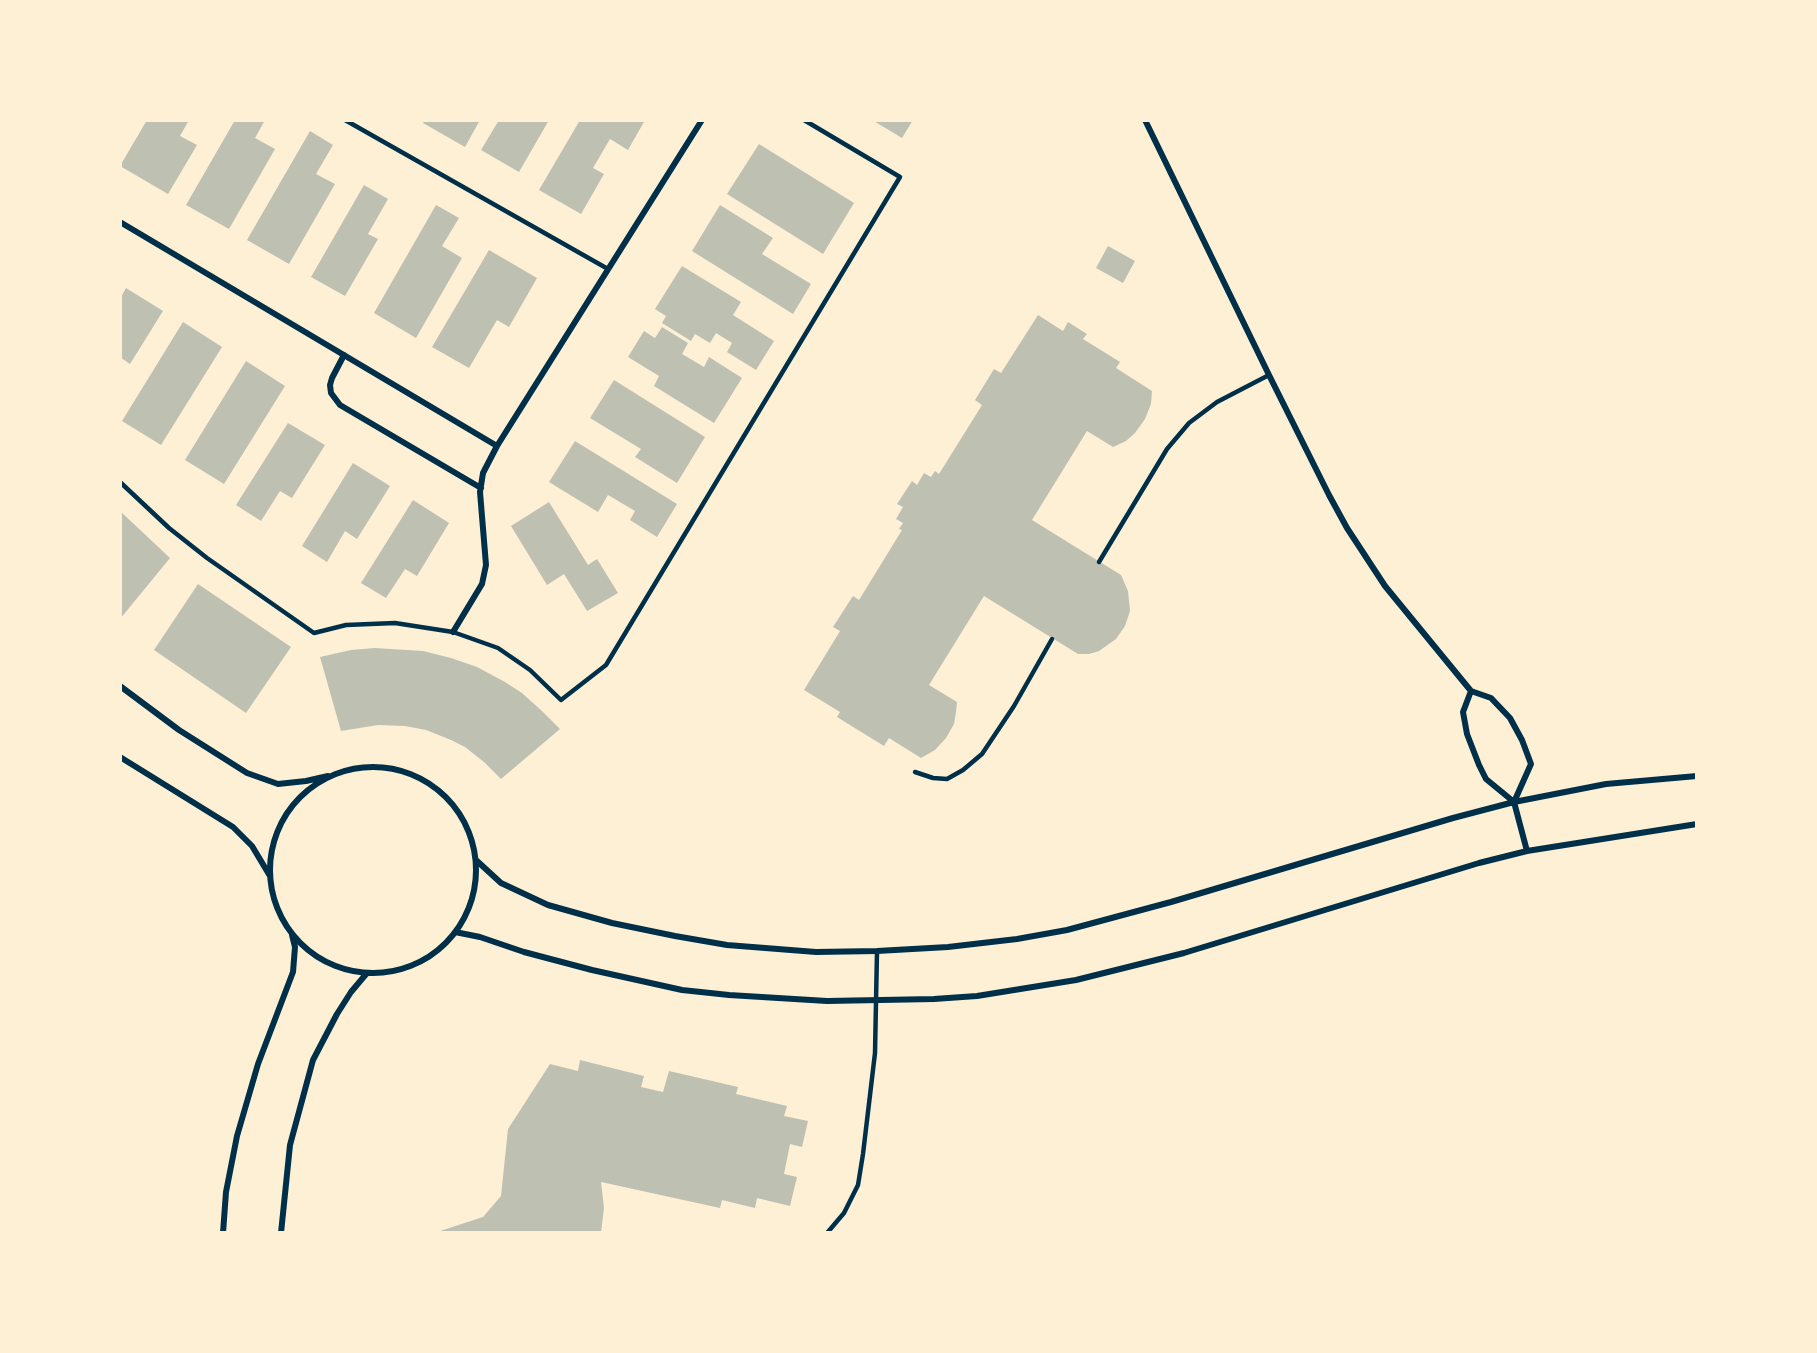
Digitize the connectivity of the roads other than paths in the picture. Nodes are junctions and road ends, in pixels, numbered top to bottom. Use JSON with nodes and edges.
{"nodes":[{"id":1,"x":345,"y":120,"type":"edge"},
{"id":2,"x":702,"y":120,"type":"edge"},
{"id":3,"x":804,"y":120,"type":"edge"},
{"id":4,"x":1145,"y":120,"type":"edge"},
{"id":5,"x":120,"y":222,"type":"edge"},
{"id":6,"x":608,"y":269,"type":"junction"},
{"id":7,"x":344,"y":355,"type":"junction"},
{"id":8,"x":1269,"y":375,"type":"junction"},
{"id":9,"x":497,"y":446,"type":"junction"},
{"id":10,"x":120,"y":482,"type":"edge"},
{"id":11,"x":481,"y":488,"type":"junction"},
{"id":12,"x":1099,"y":562,"type":"dead end"},
{"id":13,"x":453,"y":632,"type":"junction"},
{"id":14,"x":1052,"y":639,"type":"dead end"},
{"id":15,"x":120,"y":686,"type":"edge"},
{"id":16,"x":1470,"y":691,"type":"junction"},
{"id":17,"x":120,"y":757,"type":"edge"},
{"id":18,"x":915,"y":772,"type":"dead end"},
{"id":19,"x":332,"y":775,"type":"junction"},
{"id":20,"x":1697,"y":776,"type":"edge"},
{"id":21,"x":1514,"y":801,"type":"junction"},
{"id":22,"x":1697,"y":824,"type":"edge"},
{"id":23,"x":1527,"y":851,"type":"junction"},
{"id":24,"x":477,"y":861,"type":"junction"},
{"id":25,"x":270,"y":877,"type":"junction"},
{"id":26,"x":291,"y":931,"type":"junction"},
{"id":27,"x":455,"y":932,"type":"junction"},
{"id":28,"x":877,"y":951,"type":"junction"},
{"id":29,"x":367,"y":973,"type":"junction"},
{"id":30,"x":876,"y":1001,"type":"junction"},
{"id":31,"x":223,"y":1233,"type":"edge"},
{"id":32,"x":281,"y":1233,"type":"edge"},
{"id":33,"x":826,"y":1233,"type":"edge"}],
"edges":[{"from":1,"to":6,"type":"lane"},
{"from":2,"to":6,"type":"street"},
{"from":3,"to":13,"type":"lane"},
{"from":4,"to":8,"type":"street"},
{"from":5,"to":7,"type":"street"},
{"from":6,"to":9,"type":"street"},
{"from":7,"to":9,"type":"street"},
{"from":7,"to":11,"type":"street"},
{"from":8,"to":12,"type":"lane"},
{"from":8,"to":16,"type":"street"},
{"from":9,"to":11,"type":"street"},
{"from":10,"to":13,"type":"lane"},
{"from":11,"to":13,"type":"street"},
{"from":14,"to":18,"type":"lane"},
{"from":15,"to":19,"type":"street"},
{"from":16,"to":21,"type":"street"},
{"from":16,"to":21,"type":"street"},
{"from":17,"to":25,"type":"street"},
{"from":19,"to":24,"type":"street"},
{"from":19,"to":25,"type":"street"},
{"from":20,"to":21,"type":"street"},
{"from":21,"to":23,"type":"street"},
{"from":21,"to":28,"type":"street"},
{"from":22,"to":23,"type":"street"},
{"from":23,"to":30,"type":"street"},
{"from":24,"to":27,"type":"street"},
{"from":24,"to":28,"type":"street"},
{"from":25,"to":26,"type":"street"},
{"from":26,"to":29,"type":"street"},
{"from":26,"to":31,"type":"street"},
{"from":27,"to":29,"type":"street"},
{"from":27,"to":30,"type":"street"},
{"from":28,"to":30,"type":"lane"},
{"from":29,"to":32,"type":"street"},
{"from":30,"to":33,"type":"lane"}]}
